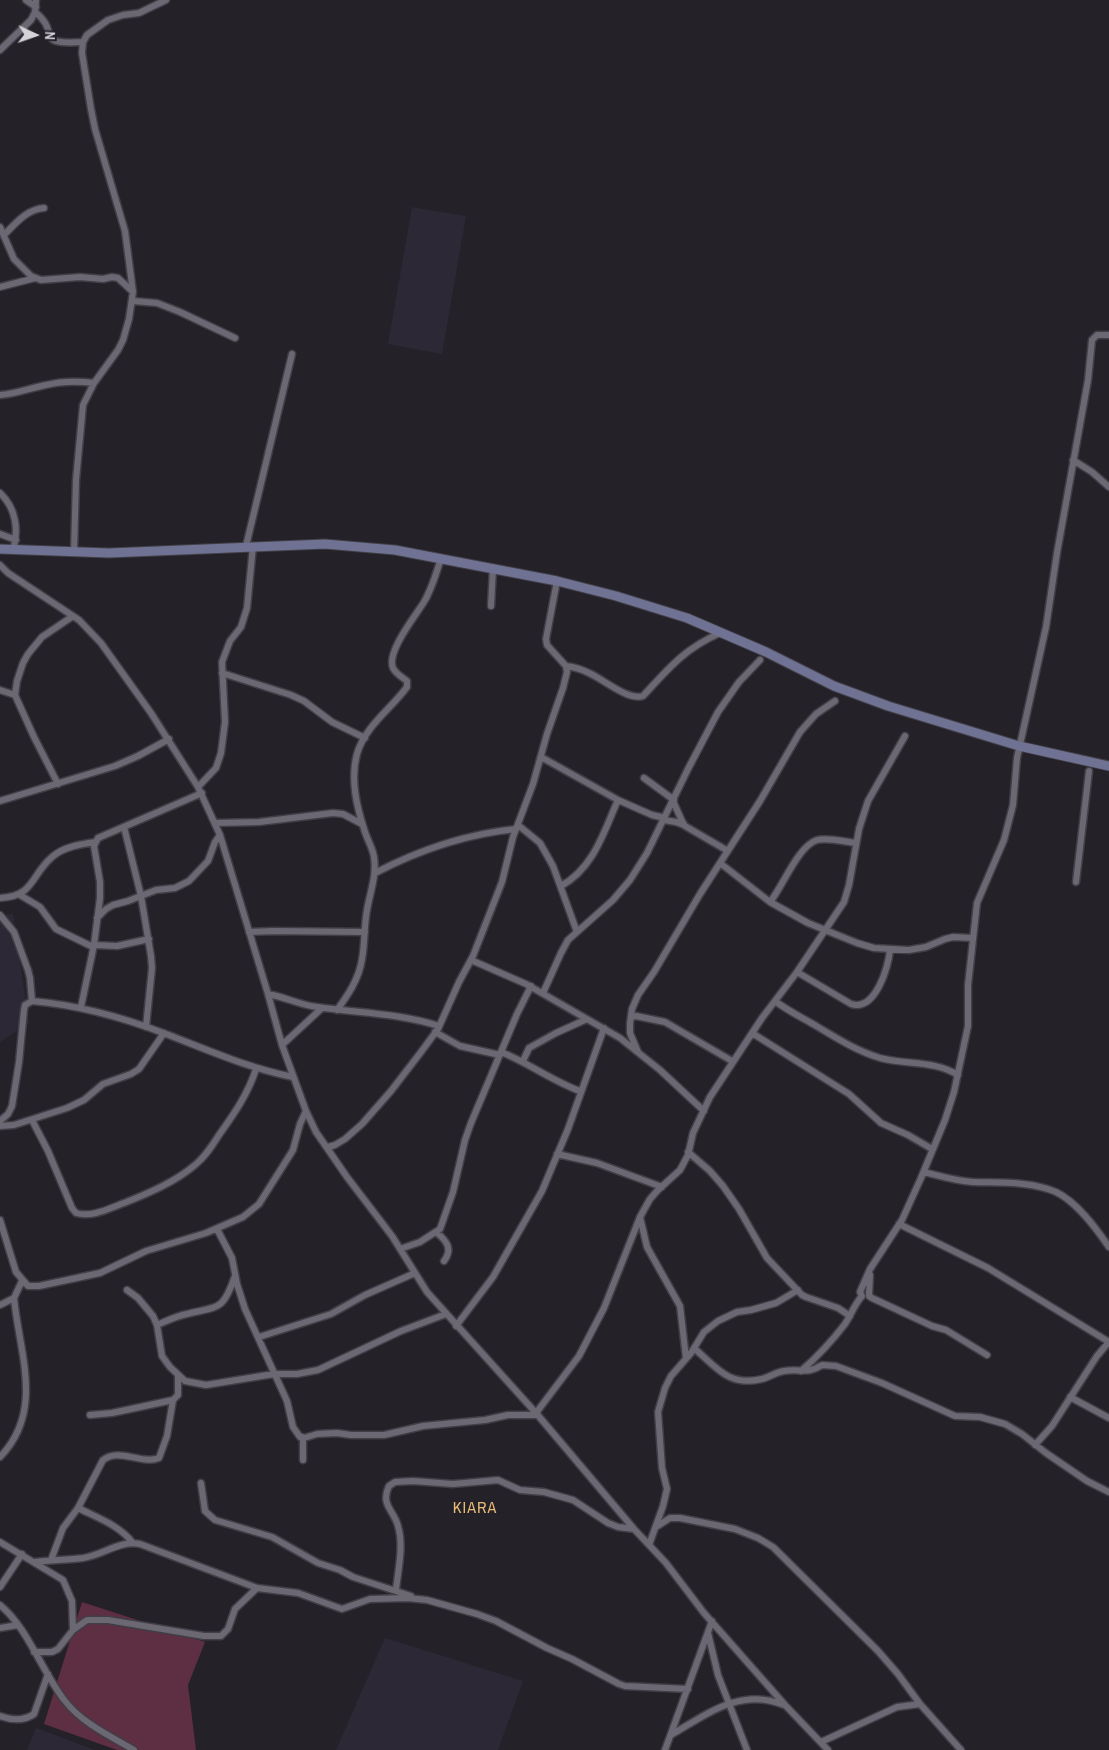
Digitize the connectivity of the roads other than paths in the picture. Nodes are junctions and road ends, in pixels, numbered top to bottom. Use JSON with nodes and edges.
{"nodes":[{"id":1,"x":26,"y":0,"type":"edge"},
{"id":2,"x":166,"y":0,"type":"edge"},
{"id":3,"x":36,"y":6,"type":"edge"},
{"id":4,"x":83,"y":42,"type":"junction"},
{"id":5,"x":0,"y":50,"type":"edge"},
{"id":6,"x":44,"y":208,"type":"dead end"},
{"id":7,"x":0,"y":227,"type":"edge"},
{"id":8,"x":4,"y":235,"type":"junction"},
{"id":9,"x":36,"y":278,"type":"junction"},
{"id":10,"x":0,"y":287,"type":"edge"},
{"id":11,"x":133,"y":292,"type":"junction"},
{"id":12,"x":133,"y":300,"type":"junction"},
{"id":13,"x":1109,"y":335,"type":"edge"},
{"id":14,"x":235,"y":338,"type":"dead end"},
{"id":15,"x":292,"y":354,"type":"dead end"},
{"id":16,"x":94,"y":382,"type":"junction"},
{"id":17,"x":0,"y":395,"type":"edge"},
{"id":18,"x":1073,"y":460,"type":"junction"},
{"id":19,"x":1109,"y":487,"type":"edge"},
{"id":20,"x":0,"y":493,"type":"edge"},
{"id":21,"x":0,"y":534,"type":"edge"},
{"id":22,"x":16,"y":540,"type":"junction"},
{"id":23,"x":250,"y":546,"type":"junction"},
{"id":24,"x":0,"y":549,"type":"edge"},
{"id":25,"x":13,"y":550,"type":"junction"},
{"id":26,"x":74,"y":552,"type":"junction"},
{"id":27,"x":441,"y":559,"type":"junction"},
{"id":28,"x":0,"y":565,"type":"edge"},
{"id":29,"x":493,"y":568,"type":"junction"},
{"id":30,"x":557,"y":580,"type":"junction"},
{"id":31,"x":491,"y":606,"type":"dead end"},
{"id":32,"x":73,"y":616,"type":"junction"},
{"id":33,"x":720,"y":634,"type":"junction"},
{"id":34,"x":760,"y":660,"type":"dead end"},
{"id":35,"x":566,"y":666,"type":"junction"},
{"id":36,"x":222,"y":673,"type":"junction"},
{"id":37,"x":0,"y":690,"type":"edge"},
{"id":38,"x":14,"y":695,"type":"junction"},
{"id":39,"x":835,"y":700,"type":"dead end"},
{"id":40,"x":905,"y":736,"type":"dead end"},
{"id":41,"x":365,"y":738,"type":"junction"},
{"id":42,"x":169,"y":739,"type":"junction"},
{"id":43,"x":1019,"y":746,"type":"junction"},
{"id":44,"x":541,"y":757,"type":"junction"},
{"id":45,"x":1109,"y":766,"type":"edge"},
{"id":46,"x":1089,"y":771,"type":"dead end"},
{"id":47,"x":644,"y":778,"type":"dead end"},
{"id":48,"x":58,"y":784,"type":"junction"},
{"id":49,"x":200,"y":790,"type":"junction"},
{"id":50,"x":618,"y":800,"type":"junction"},
{"id":51,"x":0,"y":801,"type":"edge"},
{"id":52,"x":673,"y":801,"type":"junction"},
{"id":53,"x":664,"y":819,"type":"junction"},
{"id":54,"x":215,"y":823,"type":"junction"},
{"id":55,"x":362,"y":824,"type":"junction"},
{"id":56,"x":686,"y":826,"type":"junction"},
{"id":57,"x":124,"y":827,"type":"junction"},
{"id":58,"x":517,"y":827,"type":"junction"},
{"id":59,"x":220,"y":835,"type":"junction"},
{"id":60,"x":96,"y":842,"type":"junction"},
{"id":61,"x":856,"y":843,"type":"junction"},
{"id":62,"x":728,"y":851,"type":"junction"},
{"id":63,"x":720,"y":863,"type":"junction"},
{"id":64,"x":375,"y":872,"type":"junction"},
{"id":65,"x":1076,"y":882,"type":"dead end"},
{"id":66,"x":561,"y":886,"type":"junction"},
{"id":67,"x":20,"y":895,"type":"junction"},
{"id":68,"x":141,"y":896,"type":"junction"},
{"id":69,"x":0,"y":898,"type":"edge"},
{"id":70,"x":770,"y":902,"type":"junction"},
{"id":71,"x":0,"y":915,"type":"edge"},
{"id":72,"x":97,"y":918,"type":"junction"},
{"id":73,"x":826,"y":930,"type":"junction"},
{"id":74,"x":249,"y":932,"type":"junction"},
{"id":75,"x":365,"y":932,"type":"junction"},
{"id":76,"x":577,"y":932,"type":"junction"},
{"id":77,"x":972,"y":938,"type":"junction"},
{"id":78,"x":149,"y":939,"type":"junction"},
{"id":79,"x":93,"y":946,"type":"junction"},
{"id":80,"x":890,"y":950,"type":"junction"},
{"id":81,"x":471,"y":960,"type":"junction"},
{"id":82,"x":797,"y":972,"type":"junction"},
{"id":83,"x":531,"y":986,"type":"junction"},
{"id":84,"x":543,"y":993,"type":"junction"},
{"id":85,"x":268,"y":994,"type":"junction"},
{"id":86,"x":32,"y":1001,"type":"junction"},
{"id":87,"x":775,"y":1001,"type":"junction"},
{"id":88,"x":81,"y":1007,"type":"junction"},
{"id":89,"x":322,"y":1008,"type":"junction"},
{"id":90,"x":337,"y":1010,"type":"junction"},
{"id":91,"x":631,"y":1017,"type":"junction"},
{"id":92,"x":587,"y":1019,"type":"junction"},
{"id":93,"x":439,"y":1026,"type":"junction"},
{"id":94,"x":146,"y":1027,"type":"junction"},
{"id":95,"x":604,"y":1028,"type":"junction"},
{"id":96,"x":435,"y":1032,"type":"junction"},
{"id":97,"x":164,"y":1033,"type":"junction"},
{"id":98,"x":752,"y":1033,"type":"junction"},
{"id":99,"x":282,"y":1045,"type":"junction"},
{"id":100,"x":638,"y":1052,"type":"junction"},
{"id":101,"x":500,"y":1054,"type":"junction"},
{"id":102,"x":523,"y":1061,"type":"junction"},
{"id":103,"x":732,"y":1061,"type":"junction"},
{"id":104,"x":256,"y":1069,"type":"junction"},
{"id":105,"x":958,"y":1075,"type":"junction"},
{"id":106,"x":292,"y":1077,"type":"junction"},
{"id":107,"x":580,"y":1091,"type":"junction"},
{"id":108,"x":704,"y":1110,"type":"junction"},
{"id":109,"x":306,"y":1112,"type":"junction"},
{"id":110,"x":32,"y":1120,"type":"junction"},
{"id":111,"x":0,"y":1121,"type":"edge"},
{"id":112,"x":0,"y":1126,"type":"edge"},
{"id":113,"x":328,"y":1147,"type":"junction"},
{"id":114,"x":932,"y":1149,"type":"junction"},
{"id":115,"x":688,"y":1152,"type":"junction"},
{"id":116,"x":556,"y":1154,"type":"junction"},
{"id":117,"x":924,"y":1172,"type":"junction"},
{"id":118,"x":662,"y":1187,"type":"junction"},
{"id":119,"x":640,"y":1216,"type":"junction"},
{"id":120,"x":0,"y":1220,"type":"edge"},
{"id":121,"x":899,"y":1224,"type":"junction"},
{"id":122,"x":217,"y":1228,"type":"junction"},
{"id":123,"x":436,"y":1232,"type":"junction"},
{"id":124,"x":1109,"y":1246,"type":"edge"},
{"id":125,"x":400,"y":1249,"type":"junction"},
{"id":126,"x":444,"y":1261,"type":"dead end"},
{"id":127,"x":870,"y":1269,"type":"junction"},
{"id":128,"x":236,"y":1273,"type":"junction"},
{"id":129,"x":415,"y":1273,"type":"junction"},
{"id":130,"x":22,"y":1281,"type":"junction"},
{"id":131,"x":126,"y":1290,"type":"dead end"},
{"id":132,"x":798,"y":1290,"type":"junction"},
{"id":133,"x":14,"y":1298,"type":"junction"},
{"id":134,"x":0,"y":1305,"type":"edge"},
{"id":135,"x":446,"y":1314,"type":"junction"},
{"id":136,"x":850,"y":1316,"type":"junction"},
{"id":137,"x":157,"y":1325,"type":"junction"},
{"id":138,"x":456,"y":1326,"type":"junction"},
{"id":139,"x":259,"y":1336,"type":"junction"},
{"id":140,"x":1109,"y":1342,"type":"edge"},
{"id":141,"x":695,"y":1348,"type":"junction"},
{"id":142,"x":987,"y":1355,"type":"dead end"},
{"id":143,"x":686,"y":1358,"type":"junction"},
{"id":144,"x":801,"y":1371,"type":"junction"},
{"id":145,"x":274,"y":1374,"type":"junction"},
{"id":146,"x":178,"y":1375,"type":"junction"},
{"id":147,"x":1070,"y":1397,"type":"junction"},
{"id":148,"x":173,"y":1400,"type":"junction"},
{"id":149,"x":537,"y":1414,"type":"junction"},
{"id":150,"x":90,"y":1415,"type":"dead end"},
{"id":151,"x":1109,"y":1418,"type":"edge"},
{"id":152,"x":302,"y":1437,"type":"junction"},
{"id":153,"x":0,"y":1445,"type":"edge"},
{"id":154,"x":1035,"y":1445,"type":"junction"},
{"id":155,"x":6,"y":1451,"type":"junction"},
{"id":156,"x":0,"y":1457,"type":"edge"},
{"id":157,"x":303,"y":1460,"type":"dead end"},
{"id":158,"x":200,"y":1483,"type":"dead end"},
{"id":159,"x":1109,"y":1492,"type":"edge"},
{"id":160,"x":78,"y":1508,"type":"junction"},
{"id":161,"x":656,"y":1527,"type":"junction"},
{"id":162,"x":634,"y":1529,"type":"junction"},
{"id":163,"x":0,"y":1542,"type":"edge"},
{"id":164,"x":133,"y":1543,"type":"junction"},
{"id":165,"x":649,"y":1546,"type":"junction"},
{"id":166,"x":22,"y":1554,"type":"junction"},
{"id":167,"x":51,"y":1560,"type":"junction"},
{"id":168,"x":34,"y":1562,"type":"junction"},
{"id":169,"x":0,"y":1587,"type":"edge"},
{"id":170,"x":257,"y":1588,"type":"junction"},
{"id":171,"x":396,"y":1590,"type":"junction"},
{"id":172,"x":418,"y":1599,"type":"junction"},
{"id":173,"x":0,"y":1605,"type":"edge"},
{"id":174,"x":712,"y":1621,"type":"junction"},
{"id":175,"x":18,"y":1625,"type":"junction"},
{"id":176,"x":0,"y":1628,"type":"edge"},
{"id":177,"x":73,"y":1630,"type":"junction"},
{"id":178,"x":707,"y":1632,"type":"junction"},
{"id":179,"x":34,"y":1652,"type":"junction"},
{"id":180,"x":48,"y":1674,"type":"junction"},
{"id":181,"x":688,"y":1688,"type":"junction"},
{"id":182,"x":730,"y":1703,"type":"junction"},
{"id":183,"x":920,"y":1704,"type":"junction"},
{"id":184,"x":785,"y":1705,"type":"junction"},
{"id":185,"x":0,"y":1716,"type":"edge"},
{"id":186,"x":671,"y":1735,"type":"junction"},
{"id":187,"x":824,"y":1747,"type":"edge"},
{"id":188,"x":134,"y":1750,"type":"edge"},
{"id":189,"x":665,"y":1750,"type":"edge"},
{"id":190,"x":747,"y":1750,"type":"edge"},
{"id":191,"x":961,"y":1750,"type":"edge"}],
"edges":[{"from":1,"to":3,"type":"street"},
{"from":2,"to":4,"type":"street"},
{"from":3,"to":4,"type":"street"},
{"from":3,"to":5,"type":"street"},
{"from":4,"to":11,"type":"street"},
{"from":6,"to":8,"type":"street"},
{"from":7,"to":8,"type":"street"},
{"from":8,"to":9,"type":"street"},
{"from":9,"to":10,"type":"street"},
{"from":9,"to":11,"type":"street"},
{"from":11,"to":12,"type":"street"},
{"from":12,"to":14,"type":"street"},
{"from":12,"to":16,"type":"street"},
{"from":13,"to":18,"type":"street"},
{"from":15,"to":23,"type":"street"},
{"from":16,"to":17,"type":"street"},
{"from":16,"to":26,"type":"street"},
{"from":18,"to":19,"type":"street"},
{"from":18,"to":43,"type":"street"},
{"from":20,"to":22,"type":"street"},
{"from":21,"to":22,"type":"street"},
{"from":22,"to":25,"type":"street"},
{"from":23,"to":26,"type":"main road"},
{"from":23,"to":27,"type":"main road"},
{"from":23,"to":36,"type":"street"},
{"from":24,"to":25,"type":"main road"},
{"from":25,"to":26,"type":"main road"},
{"from":27,"to":29,"type":"main road"},
{"from":27,"to":41,"type":"street"},
{"from":28,"to":32,"type":"street"},
{"from":29,"to":30,"type":"main road"},
{"from":29,"to":31,"type":"street"},
{"from":30,"to":33,"type":"main road"},
{"from":30,"to":35,"type":"street"},
{"from":32,"to":38,"type":"street"},
{"from":32,"to":42,"type":"street"},
{"from":33,"to":35,"type":"street"},
{"from":33,"to":43,"type":"main road"},
{"from":34,"to":52,"type":"street"},
{"from":35,"to":44,"type":"street"},
{"from":36,"to":41,"type":"street"},
{"from":36,"to":49,"type":"street"},
{"from":37,"to":38,"type":"street"},
{"from":38,"to":48,"type":"street"},
{"from":39,"to":62,"type":"street"},
{"from":40,"to":61,"type":"street"},
{"from":41,"to":55,"type":"street"},
{"from":42,"to":48,"type":"street"},
{"from":42,"to":49,"type":"street"},
{"from":43,"to":45,"type":"main road"},
{"from":43,"to":77,"type":"street"},
{"from":44,"to":50,"type":"street"},
{"from":44,"to":58,"type":"street"},
{"from":46,"to":65,"type":"street"},
{"from":47,"to":52,"type":"street"},
{"from":48,"to":51,"type":"street"},
{"from":49,"to":54,"type":"street"},
{"from":49,"to":57,"type":"street"},
{"from":50,"to":53,"type":"street"},
{"from":50,"to":66,"type":"street"},
{"from":52,"to":53,"type":"street"},
{"from":52,"to":56,"type":"street"},
{"from":53,"to":56,"type":"street"},
{"from":53,"to":76,"type":"street"},
{"from":54,"to":55,"type":"street"},
{"from":54,"to":59,"type":"street"},
{"from":55,"to":64,"type":"street"},
{"from":56,"to":62,"type":"street"},
{"from":57,"to":60,"type":"street"},
{"from":57,"to":68,"type":"street"},
{"from":58,"to":64,"type":"street"},
{"from":58,"to":66,"type":"street"},
{"from":58,"to":81,"type":"street"},
{"from":59,"to":68,"type":"street"},
{"from":59,"to":74,"type":"street"},
{"from":60,"to":67,"type":"street"},
{"from":60,"to":72,"type":"street"},
{"from":61,"to":70,"type":"street"},
{"from":61,"to":73,"type":"street"},
{"from":62,"to":63,"type":"street"},
{"from":63,"to":70,"type":"street"},
{"from":63,"to":91,"type":"street"},
{"from":64,"to":75,"type":"street"},
{"from":66,"to":76,"type":"street"},
{"from":67,"to":69,"type":"street"},
{"from":67,"to":79,"type":"street"},
{"from":68,"to":72,"type":"street"},
{"from":68,"to":78,"type":"street"},
{"from":70,"to":73,"type":"street"},
{"from":71,"to":86,"type":"street"},
{"from":72,"to":79,"type":"street"},
{"from":73,"to":80,"type":"street"},
{"from":73,"to":82,"type":"street"},
{"from":74,"to":75,"type":"street"},
{"from":74,"to":85,"type":"street"},
{"from":75,"to":90,"type":"street"},
{"from":76,"to":84,"type":"street"},
{"from":77,"to":80,"type":"street"},
{"from":77,"to":105,"type":"street"},
{"from":78,"to":79,"type":"street"},
{"from":78,"to":94,"type":"street"},
{"from":79,"to":88,"type":"street"},
{"from":80,"to":82,"type":"street"},
{"from":81,"to":83,"type":"street"},
{"from":81,"to":93,"type":"street"},
{"from":82,"to":87,"type":"street"},
{"from":83,"to":84,"type":"street"},
{"from":83,"to":101,"type":"street"},
{"from":84,"to":92,"type":"street"},
{"from":85,"to":89,"type":"street"},
{"from":85,"to":99,"type":"street"},
{"from":86,"to":88,"type":"street"},
{"from":86,"to":111,"type":"street"},
{"from":87,"to":98,"type":"street"},
{"from":87,"to":105,"type":"street"},
{"from":88,"to":94,"type":"street"},
{"from":89,"to":90,"type":"street"},
{"from":89,"to":99,"type":"street"},
{"from":90,"to":93,"type":"street"},
{"from":91,"to":100,"type":"street"},
{"from":91,"to":103,"type":"street"},
{"from":92,"to":95,"type":"street"},
{"from":92,"to":102,"type":"street"},
{"from":93,"to":96,"type":"street"},
{"from":94,"to":97,"type":"street"},
{"from":95,"to":100,"type":"street"},
{"from":95,"to":107,"type":"street"},
{"from":96,"to":101,"type":"street"},
{"from":96,"to":113,"type":"street"},
{"from":97,"to":104,"type":"street"},
{"from":97,"to":110,"type":"street"},
{"from":98,"to":103,"type":"street"},
{"from":98,"to":114,"type":"street"},
{"from":99,"to":106,"type":"street"},
{"from":100,"to":108,"type":"street"},
{"from":101,"to":102,"type":"street"},
{"from":101,"to":123,"type":"street"},
{"from":102,"to":107,"type":"street"},
{"from":103,"to":108,"type":"street"},
{"from":104,"to":106,"type":"street"},
{"from":104,"to":110,"type":"street"},
{"from":105,"to":114,"type":"street"},
{"from":106,"to":109,"type":"street"},
{"from":107,"to":116,"type":"street"},
{"from":108,"to":115,"type":"street"},
{"from":109,"to":113,"type":"street"},
{"from":109,"to":122,"type":"street"},
{"from":110,"to":112,"type":"street"},
{"from":113,"to":125,"type":"street"},
{"from":114,"to":117,"type":"street"},
{"from":115,"to":118,"type":"street"},
{"from":115,"to":132,"type":"street"},
{"from":116,"to":118,"type":"street"},
{"from":116,"to":138,"type":"street"},
{"from":117,"to":121,"type":"street"},
{"from":117,"to":124,"type":"street"},
{"from":118,"to":119,"type":"street"},
{"from":119,"to":143,"type":"street"},
{"from":119,"to":149,"type":"street"},
{"from":120,"to":130,"type":"street"},
{"from":121,"to":127,"type":"street"},
{"from":121,"to":140,"type":"street"},
{"from":122,"to":128,"type":"street"},
{"from":122,"to":130,"type":"street"},
{"from":123,"to":125,"type":"street"},
{"from":123,"to":126,"type":"street"},
{"from":125,"to":129,"type":"street"},
{"from":127,"to":136,"type":"street"},
{"from":127,"to":142,"type":"street"},
{"from":128,"to":137,"type":"street"},
{"from":128,"to":139,"type":"street"},
{"from":129,"to":135,"type":"street"},
{"from":129,"to":139,"type":"street"},
{"from":130,"to":133,"type":"street"},
{"from":131,"to":137,"type":"street"},
{"from":132,"to":136,"type":"street"},
{"from":132,"to":141,"type":"street"},
{"from":133,"to":134,"type":"street"},
{"from":133,"to":155,"type":"street"},
{"from":135,"to":138,"type":"street"},
{"from":135,"to":145,"type":"street"},
{"from":136,"to":144,"type":"street"},
{"from":137,"to":146,"type":"street"},
{"from":138,"to":149,"type":"street"},
{"from":139,"to":145,"type":"street"},
{"from":140,"to":147,"type":"street"},
{"from":141,"to":143,"type":"street"},
{"from":141,"to":144,"type":"street"},
{"from":143,"to":161,"type":"street"},
{"from":144,"to":154,"type":"street"},
{"from":145,"to":146,"type":"street"},
{"from":145,"to":152,"type":"street"},
{"from":146,"to":148,"type":"street"},
{"from":147,"to":151,"type":"street"},
{"from":147,"to":154,"type":"street"},
{"from":148,"to":150,"type":"street"},
{"from":148,"to":160,"type":"street"},
{"from":149,"to":152,"type":"street"},
{"from":149,"to":162,"type":"street"},
{"from":152,"to":157,"type":"street"},
{"from":153,"to":155,"type":"street"},
{"from":154,"to":159,"type":"street"},
{"from":155,"to":156,"type":"street"},
{"from":158,"to":171,"type":"street"},
{"from":160,"to":164,"type":"street"},
{"from":160,"to":167,"type":"street"},
{"from":161,"to":165,"type":"street"},
{"from":161,"to":183,"type":"street"},
{"from":162,"to":165,"type":"street"},
{"from":162,"to":171,"type":"street"},
{"from":163,"to":166,"type":"street"},
{"from":164,"to":167,"type":"street"},
{"from":164,"to":170,"type":"street"},
{"from":165,"to":174,"type":"street"},
{"from":166,"to":168,"type":"street"},
{"from":166,"to":169,"type":"street"},
{"from":167,"to":168,"type":"street"},
{"from":168,"to":177,"type":"street"},
{"from":170,"to":172,"type":"street"},
{"from":170,"to":177,"type":"street"},
{"from":171,"to":172,"type":"street"},
{"from":172,"to":181,"type":"street"},
{"from":173,"to":175,"type":"street"},
{"from":174,"to":178,"type":"street"},
{"from":174,"to":184,"type":"street"},
{"from":175,"to":176,"type":"street"},
{"from":175,"to":179,"type":"street"},
{"from":177,"to":179,"type":"street"},
{"from":178,"to":181,"type":"street"},
{"from":178,"to":182,"type":"street"},
{"from":179,"to":180,"type":"street"},
{"from":180,"to":185,"type":"street"},
{"from":180,"to":188,"type":"street"},
{"from":181,"to":186,"type":"street"},
{"from":182,"to":184,"type":"street"},
{"from":182,"to":186,"type":"street"},
{"from":182,"to":190,"type":"street"},
{"from":183,"to":187,"type":"street"},
{"from":183,"to":191,"type":"street"},
{"from":184,"to":187,"type":"street"},
{"from":186,"to":189,"type":"street"}]}
